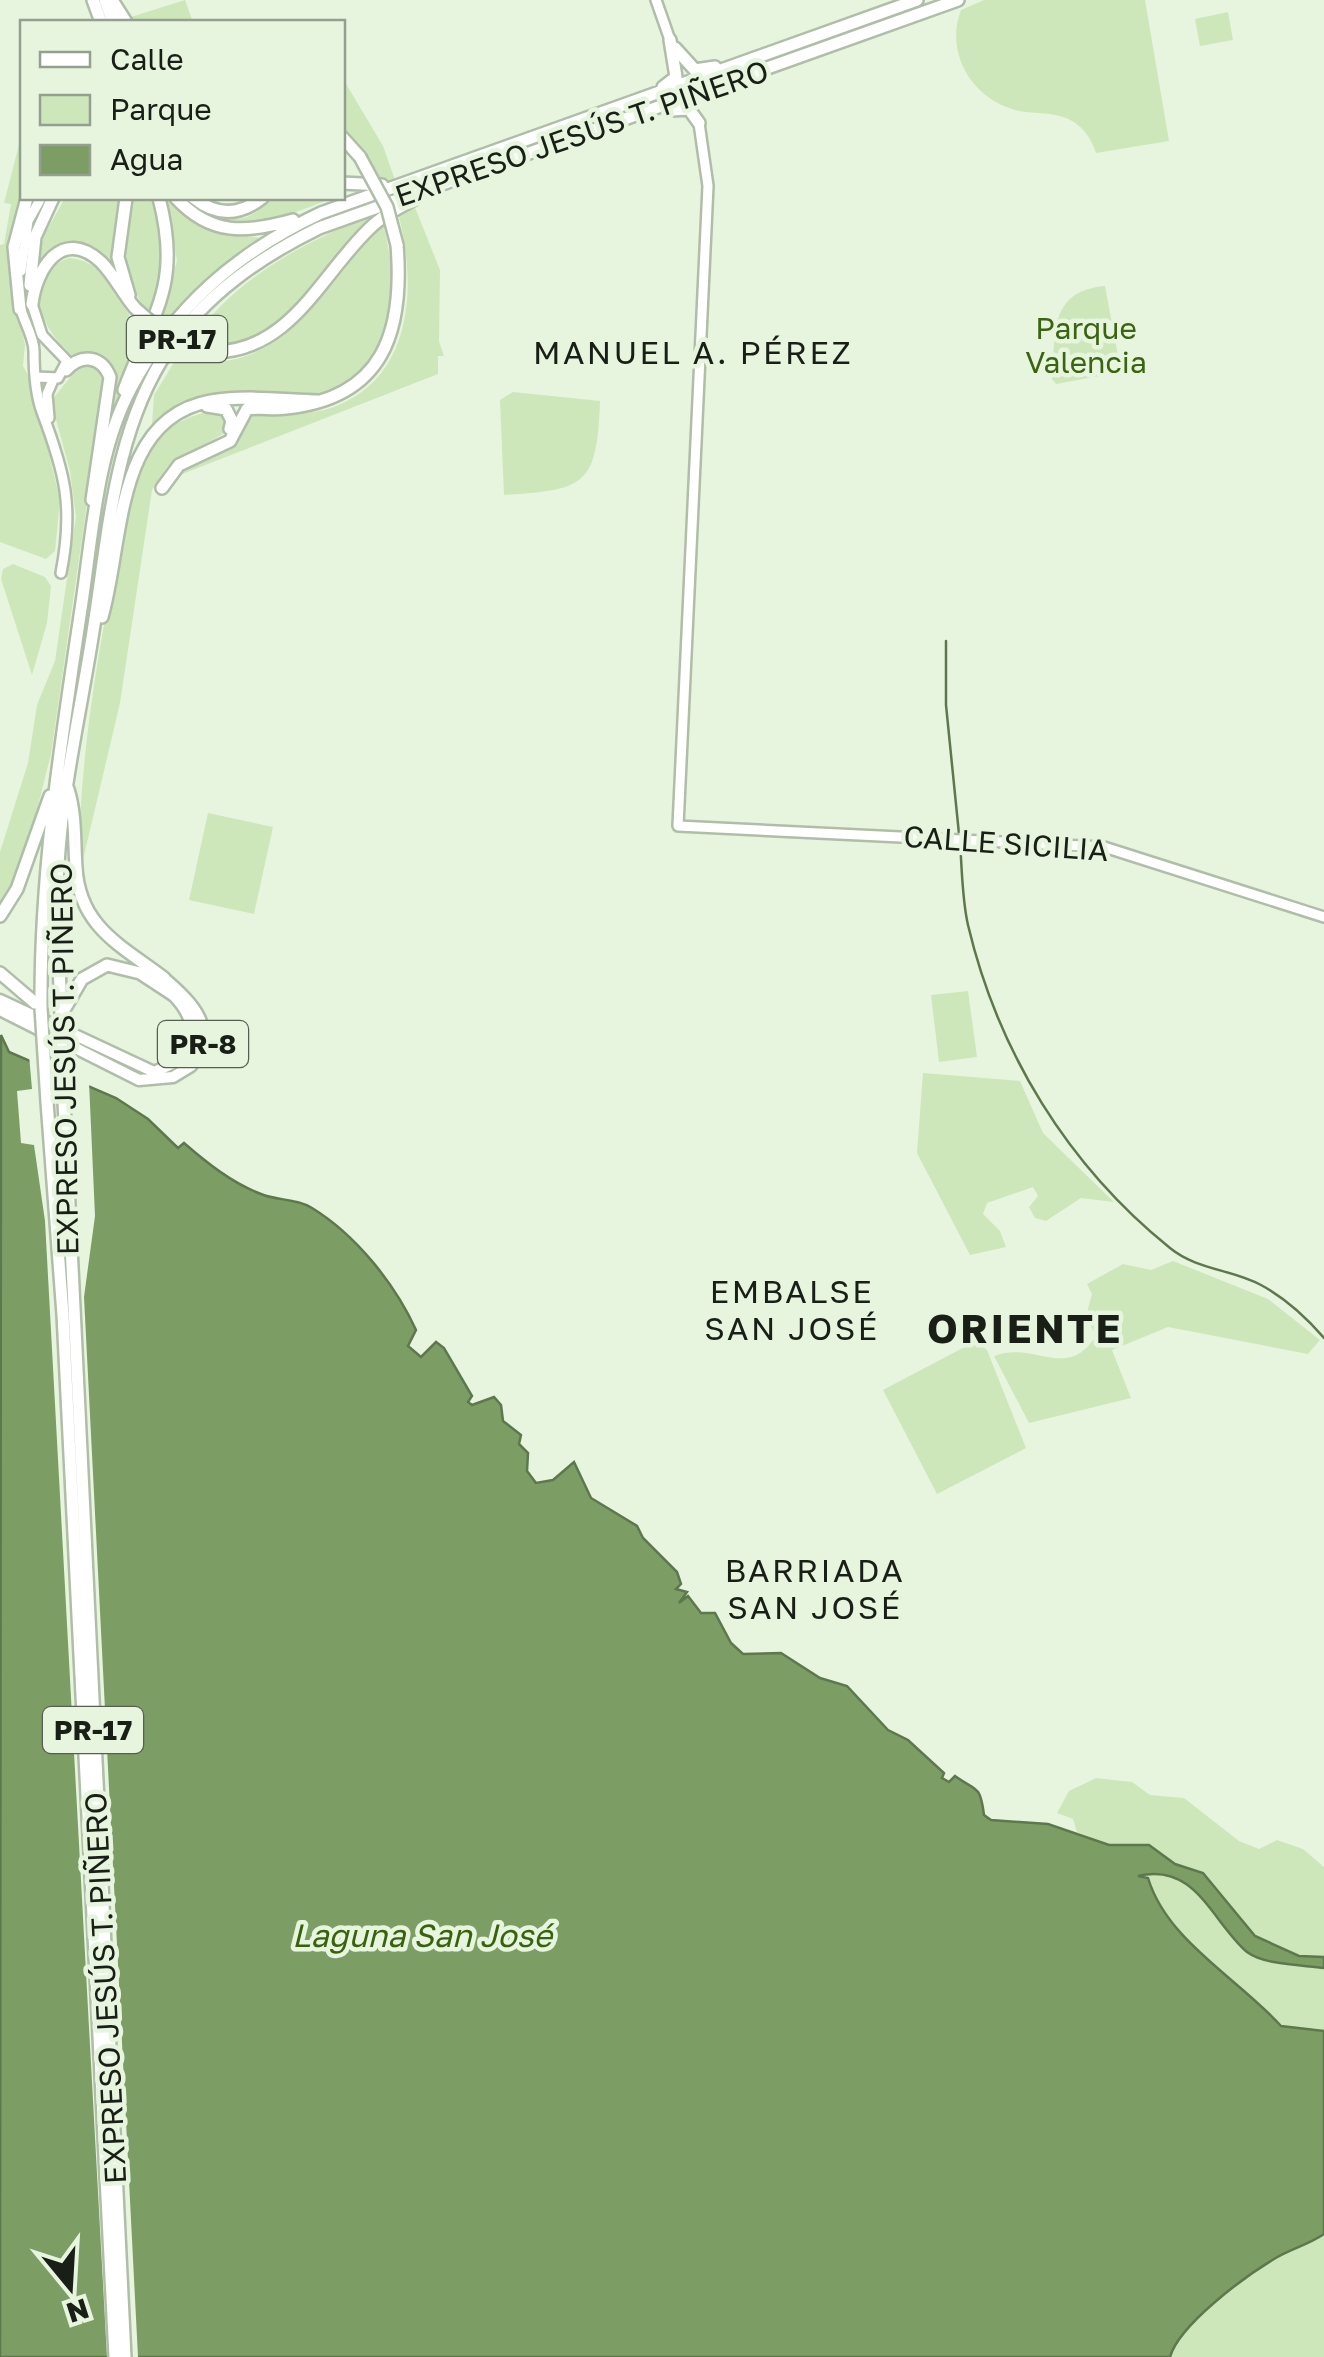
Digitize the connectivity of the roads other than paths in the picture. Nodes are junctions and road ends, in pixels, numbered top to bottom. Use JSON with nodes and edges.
{"nodes":[{"id":1,"x":93,"y":0,"type":"edge"},
{"id":2,"x":656,"y":0,"type":"edge"},
{"id":3,"x":917,"y":0,"type":"edge"},
{"id":4,"x":958,"y":0,"type":"edge"},
{"id":5,"x":111,"y":20,"type":"edge"},
{"id":6,"x":670,"y":40,"type":"junction"},
{"id":7,"x":742,"y":71,"type":"junction"},
{"id":8,"x":631,"y":111,"type":"junction"},
{"id":9,"x":699,"y":123,"type":"junction"},
{"id":10,"x":345,"y":141,"type":"edge"},
{"id":11,"x":468,"y":174,"type":"junction"},
{"id":12,"x":345,"y":184,"type":"edge"},
{"id":13,"x":401,"y":185,"type":"junction"},
{"id":14,"x":26,"y":200,"type":"edge"},
{"id":15,"x":41,"y":200,"type":"edge"},
{"id":16,"x":53,"y":200,"type":"edge"},
{"id":17,"x":126,"y":200,"type":"edge"},
{"id":18,"x":159,"y":200,"type":"edge"},
{"id":19,"x":178,"y":200,"type":"edge"},
{"id":20,"x":197,"y":200,"type":"edge"},
{"id":21,"x":258,"y":200,"type":"edge"},
{"id":22,"x":321,"y":213,"type":"junction"},
{"id":23,"x":26,"y":306,"type":"junction"},
{"id":24,"x":135,"y":308,"type":"junction"},
{"id":25,"x":51,"y":345,"type":"junction"},
{"id":26,"x":34,"y":352,"type":"junction"},
{"id":27,"x":66,"y":370,"type":"junction"},
{"id":28,"x":37,"y":376,"type":"junction"},
{"id":29,"x":53,"y":380,"type":"junction"},
{"id":30,"x":318,"y":401,"type":"junction"},
{"id":31,"x":50,"y":426,"type":"junction"},
{"id":32,"x":112,"y":438,"type":"junction"},
{"id":33,"x":130,"y":486,"type":"junction"},
{"id":34,"x":90,"y":544,"type":"junction"},
{"id":35,"x":62,"y":573,"type":"dead end"},
{"id":36,"x":88,"y":664,"type":"junction"},
{"id":37,"x":61,"y":784,"type":"junction"},
{"id":38,"x":0,"y":916,"type":"edge"},
{"id":39,"x":1324,"y":916,"type":"edge"},
{"id":40,"x":4,"y":975,"type":"edge"},
{"id":41,"x":164,"y":978,"type":"joint"},
{"id":42,"x":172,"y":994,"type":"joint"},
{"id":43,"x":0,"y":1000,"type":"edge"},
{"id":44,"x":41,"y":1008,"type":"junction"},
{"id":45,"x":0,"y":1010,"type":"edge"},
{"id":46,"x":61,"y":1016,"type":"junction"},
{"id":47,"x":115,"y":2357,"type":"edge"},
{"id":48,"x":125,"y":2357,"type":"edge"}],
"edges":[{"from":1,"to":5,"type":"highway"},
{"from":2,"to":6,"type":"street"},
{"from":3,"to":7,"type":"highway","name":"EXPRESO JESÚS T. PIÑERO","number":"PR-17"},
{"from":4,"to":7,"type":"highway","name":"EXPRESO JESÚS T. PIÑERO","number":"PR-17"},
{"from":6,"to":7,"type":"highway"},
{"from":6,"to":8,"type":"highway"},
{"from":7,"to":8,"type":"highway","name":"EXPRESO JESÚS T. PIÑERO","number":"PR-17"},
{"from":7,"to":9,"type":"highway"},
{"from":8,"to":9,"type":"highway"},
{"from":8,"to":11,"type":"highway","name":"EXPRESO JESÚS T. PIÑERO","number":"PR-17"},
{"from":8,"to":13,"type":"highway","name":"EXPRESO JESÚS T. PIÑERO","number":"PR-17"},
{"from":9,"to":39,"type":"street","name":"CALLE SICILIA"},
{"from":10,"to":30,"type":"highway","bridge":true},
{"from":11,"to":24,"type":"highway","bridge":true},
{"from":11,"to":36,"type":"highway","name":"EXPRESO JESÚS T. PIÑERO","number":"PR-17"},
{"from":12,"to":13,"type":"highway"},
{"from":13,"to":22,"type":"highway","name":"EXPRESO JESÚS T. PIÑERO","number":"PR-17"},
{"from":14,"to":23,"type":"highway"},
{"from":15,"to":23,"type":"street"},
{"from":16,"to":23,"type":"highway"},
{"from":17,"to":24,"type":"highway"},
{"from":18,"to":32,"type":"highway"},
{"from":19,"to":22,"type":"highway"},
{"from":20,"to":21,"type":"highway"},
{"from":22,"to":32,"type":"highway","name":"EXPRESO JESÚS T. PIÑERO","number":"PR-17"},
{"from":23,"to":24,"type":"highway"},
{"from":23,"to":25,"type":"street"},
{"from":23,"to":26,"type":"street"},
{"from":25,"to":26,"type":"street"},
{"from":25,"to":27,"type":"street"},
{"from":26,"to":28,"type":"street"},
{"from":27,"to":29,"type":"street"},
{"from":27,"to":34,"type":"highway"},
{"from":28,"to":29,"type":"street"},
{"from":28,"to":31,"type":"street"},
{"from":29,"to":31,"type":"street"},
{"from":30,"to":33,"type":"highway"},
{"from":30,"to":33,"type":"highway"},
{"from":31,"to":35,"type":"street"},
{"from":32,"to":34,"type":"highway","name":"EXPRESO JESÚS T. PIÑERO","number":"PR-17"},
{"from":33,"to":36,"type":"highway"},
{"from":34,"to":37,"type":"highway","name":"EXPRESO JESÚS T. PIÑERO","number":"PR-17"},
{"from":36,"to":37,"type":"highway","name":"EXPRESO JESÚS T. PIÑERO","number":"PR-17"},
{"from":37,"to":38,"type":"highway"},
{"from":37,"to":41,"type":"highway"},
{"from":37,"to":44,"type":"highway","name":"EXPRESO JESÚS T. PIÑERO","number":"PR-17"},
{"from":37,"to":46,"type":"highway","name":"EXPRESO JESÚS T. PIÑERO","number":"PR-17"},
{"from":40,"to":44,"type":"highway"},
{"from":41,"to":45,"type":"main road","number":"PR-8"},
{"from":42,"to":43,"type":"main road","number":"PR-8"},
{"from":42,"to":46,"type":"highway"},
{"from":44,"to":47,"type":"highway","name":"EXPRESO JESÚS T. PIÑERO","number":"PR-17","bridge":true},
{"from":46,"to":48,"type":"highway","name":"EXPRESO JESÚS T. PIÑERO","number":"PR-17","bridge":true}]}
